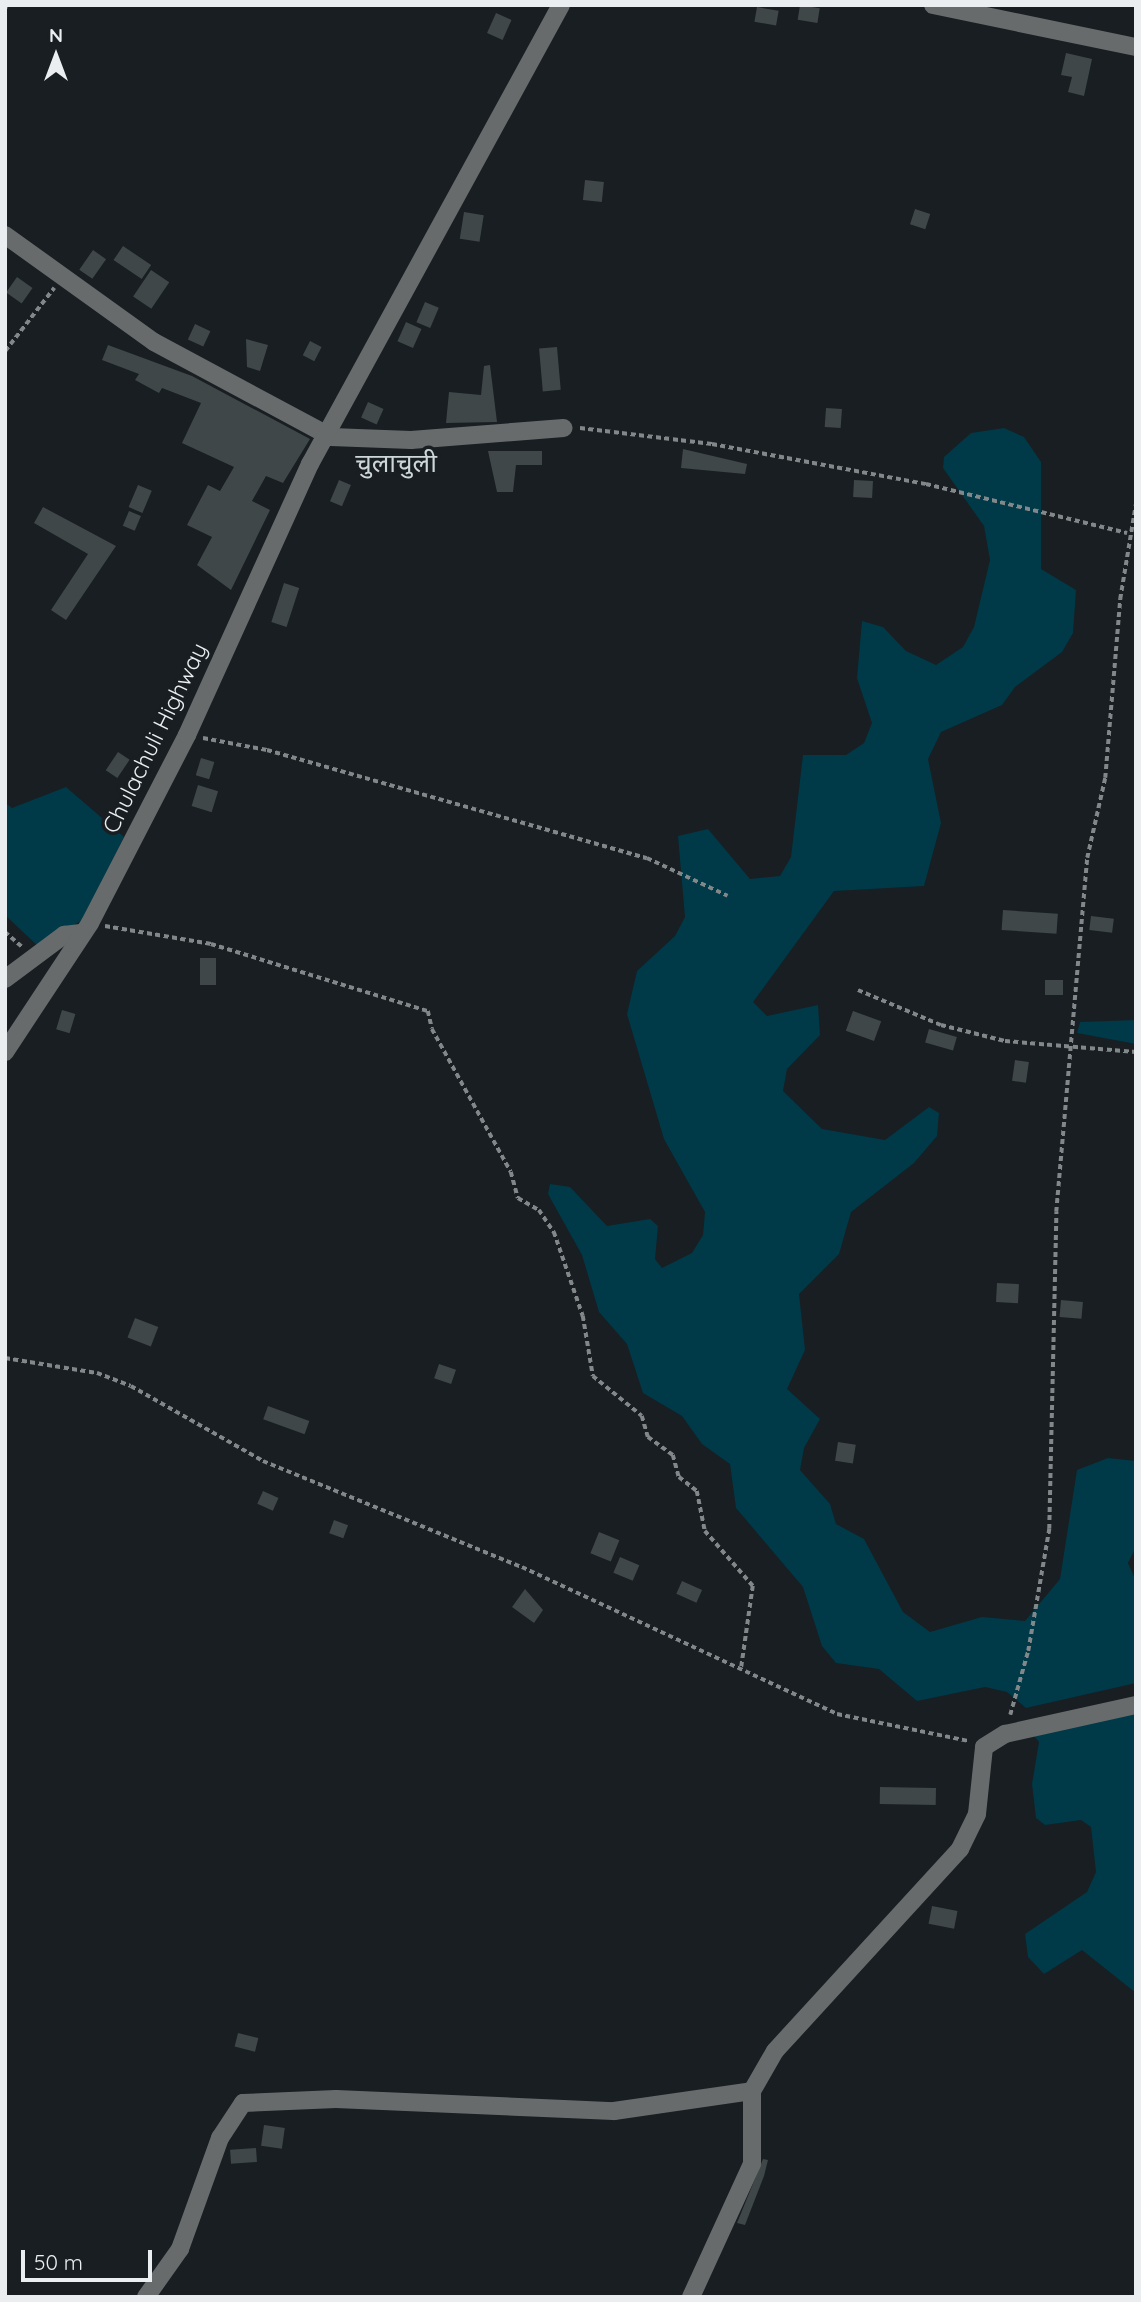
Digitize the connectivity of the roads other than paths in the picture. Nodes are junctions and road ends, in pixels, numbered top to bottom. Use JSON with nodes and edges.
{"nodes":[{"id":1,"x":561,"y":5,"type":"edge"},
{"id":2,"x":933,"y":5,"type":"edge"},
{"id":3,"x":1136,"y":47,"type":"edge"},
{"id":4,"x":5,"y":235,"type":"edge"},
{"id":5,"x":564,"y":428,"type":"road end"},
{"id":6,"x":331,"y":437,"type":"junction"},
{"id":7,"x":85,"y":928,"type":"junction"},
{"id":8,"x":5,"y":979,"type":"edge"},
{"id":9,"x":5,"y":1052,"type":"edge"},
{"id":10,"x":1136,"y":1705,"type":"edge"},
{"id":11,"x":752,"y":2091,"type":"junction"},
{"id":12,"x":146,"y":2297,"type":"edge"},
{"id":13,"x":691,"y":2297,"type":"edge"}],
"edges":[{"from":1,"to":6,"type":"street","name":"Chulachuli Highway"},
{"from":2,"to":3,"type":"street"},
{"from":4,"to":6,"type":"street"},
{"from":5,"to":6,"type":"street"},
{"from":6,"to":7,"type":"street","name":"Chulachuli Highway"},
{"from":7,"to":8,"type":"street"},
{"from":7,"to":9,"type":"street","name":"Chulachuli Highway"},
{"from":10,"to":11,"type":"street"},
{"from":11,"to":12,"type":"street"},
{"from":11,"to":13,"type":"street"}]}
